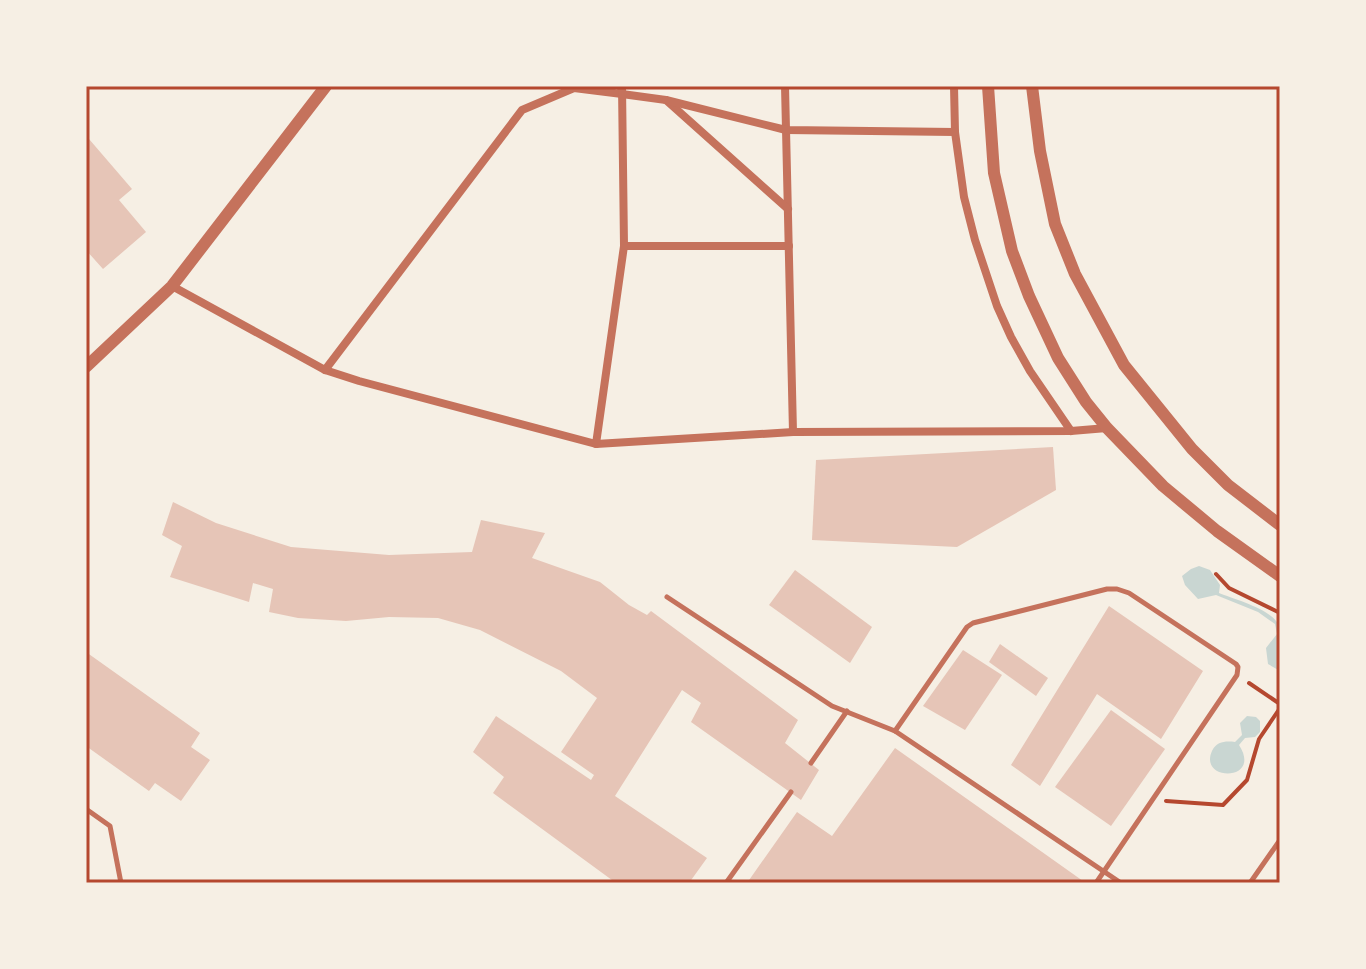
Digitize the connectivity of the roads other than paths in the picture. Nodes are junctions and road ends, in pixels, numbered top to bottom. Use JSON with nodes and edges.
{"nodes":[{"id":1,"x":326,"y":86,"type":"edge"},
{"id":2,"x":785,"y":86,"type":"edge"},
{"id":3,"x":954,"y":86,"type":"edge"},
{"id":4,"x":988,"y":86,"type":"edge"},
{"id":5,"x":1032,"y":86,"type":"edge"},
{"id":6,"x":622,"y":89,"type":"edge"},
{"id":7,"x":666,"y":100,"type":"junction"},
{"id":8,"x":786,"y":130,"type":"junction"},
{"id":9,"x":955,"y":132,"type":"junction"},
{"id":10,"x":788,"y":209,"type":"junction"},
{"id":11,"x":624,"y":246,"type":"junction"},
{"id":12,"x":789,"y":246,"type":"junction"},
{"id":13,"x":172,"y":286,"type":"junction"},
{"id":14,"x":86,"y":367,"type":"edge"},
{"id":15,"x":325,"y":370,"type":"junction"},
{"id":16,"x":1107,"y":428,"type":"junction"},
{"id":17,"x":1071,"y":431,"type":"junction"},
{"id":18,"x":793,"y":432,"type":"junction"},
{"id":19,"x":596,"y":444,"type":"junction"},
{"id":20,"x":1280,"y":525,"type":"edge"},
{"id":21,"x":1280,"y":576,"type":"edge"},
{"id":22,"x":667,"y":597,"type":"dead end"},
{"id":23,"x":847,"y":711,"type":"junction"},
{"id":24,"x":895,"y":731,"type":"junction"},
{"id":25,"x":811,"y":763,"type":"dead end"},
{"id":26,"x":791,"y":792,"type":"dead end"},
{"id":27,"x":86,"y":809,"type":"edge"},
{"id":28,"x":1280,"y":840,"type":"edge"},
{"id":29,"x":1105,"y":872,"type":"junction"},
{"id":30,"x":121,"y":883,"type":"edge"},
{"id":31,"x":726,"y":883,"type":"edge"},
{"id":32,"x":1096,"y":883,"type":"edge"},
{"id":33,"x":1121,"y":883,"type":"edge"},
{"id":34,"x":1250,"y":883,"type":"edge"}],
"edges":[{"from":1,"to":13,"type":"street"},
{"from":2,"to":8,"type":"street"},
{"from":3,"to":9,"type":"street"},
{"from":4,"to":16,"type":"street"},
{"from":5,"to":20,"type":"street"},
{"from":6,"to":7,"type":"street"},
{"from":6,"to":11,"type":"street"},
{"from":6,"to":15,"type":"street"},
{"from":7,"to":8,"type":"street"},
{"from":7,"to":10,"type":"street"},
{"from":8,"to":9,"type":"street"},
{"from":8,"to":10,"type":"street"},
{"from":9,"to":17,"type":"street"},
{"from":10,"to":12,"type":"street"},
{"from":11,"to":12,"type":"street"},
{"from":11,"to":19,"type":"street"},
{"from":12,"to":18,"type":"street"},
{"from":13,"to":14,"type":"street"},
{"from":13,"to":15,"type":"street"},
{"from":15,"to":19,"type":"street"},
{"from":16,"to":17,"type":"street"},
{"from":16,"to":21,"type":"street"},
{"from":17,"to":18,"type":"street"},
{"from":18,"to":19,"type":"street"},
{"from":22,"to":23,"type":"lane"},
{"from":23,"to":24,"type":"lane"},
{"from":23,"to":25,"type":"lane"},
{"from":24,"to":29,"type":"lane"},
{"from":24,"to":29,"type":"lane"},
{"from":26,"to":31,"type":"lane"},
{"from":27,"to":30,"type":"lane"},
{"from":28,"to":34,"type":"lane"},
{"from":29,"to":32,"type":"lane"},
{"from":29,"to":33,"type":"lane"}]}
